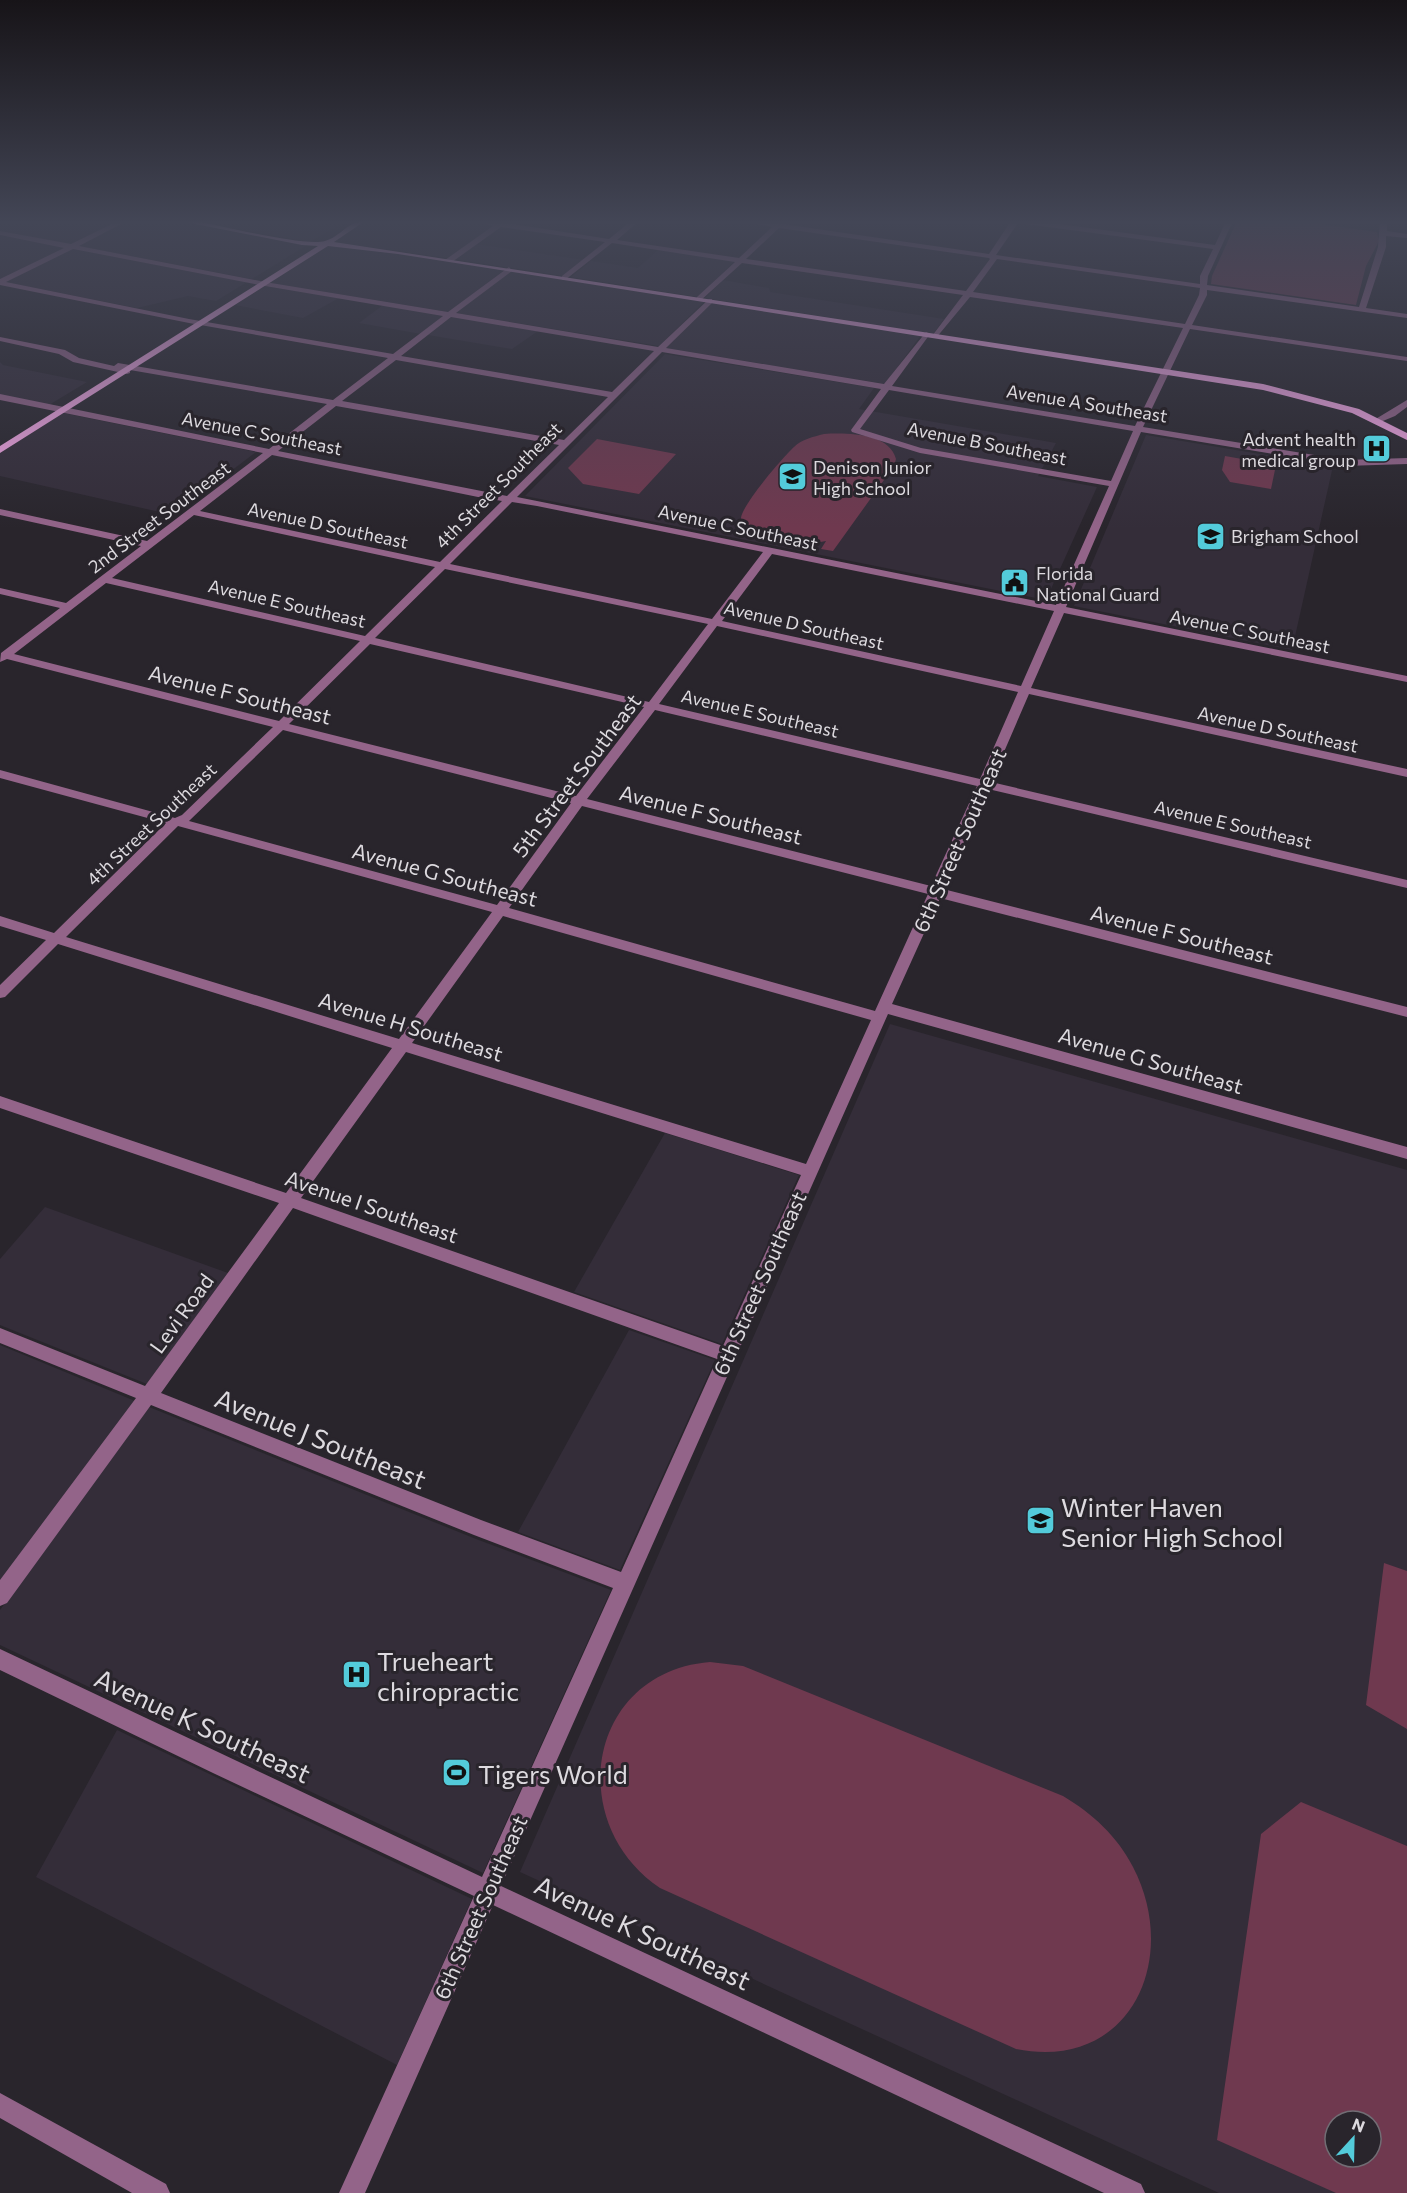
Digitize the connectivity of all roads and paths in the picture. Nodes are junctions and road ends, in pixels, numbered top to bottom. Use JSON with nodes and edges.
{"nodes":[{"id":1,"x":185,"y":323,"type":"edge"},
{"id":2,"x":201,"y":323,"type":"edge"},
{"id":3,"x":203,"y":323,"type":"edge"},
{"id":4,"x":439,"y":323,"type":"edge"},
{"id":5,"x":507,"y":323,"type":"edge"},
{"id":6,"x":684,"y":323,"type":"edge"},
{"id":7,"x":856,"y":323,"type":"edge"},
{"id":8,"x":946,"y":323,"type":"edge"},
{"id":9,"x":1164,"y":323,"type":"edge"},
{"id":10,"x":1191,"y":323,"type":"edge"},
{"id":11,"x":1189,"y":327,"type":"junction"},
{"id":12,"x":926,"y":334,"type":"junction"},
{"id":13,"x":936,"y":336,"type":"junction"},
{"id":14,"x":0,"y":339,"type":"edge"},
{"id":15,"x":661,"y":349,"type":"junction"},
{"id":16,"x":395,"y":357,"type":"junction"},
{"id":17,"x":1407,"y":358,"type":"edge"},
{"id":18,"x":116,"y":366,"type":"junction"},
{"id":19,"x":129,"y":369,"type":"junction"},
{"id":20,"x":1164,"y":372,"type":"junction"},
{"id":21,"x":888,"y":387,"type":"junction"},
{"id":22,"x":614,"y":395,"type":"junction"},
{"id":23,"x":0,"y":397,"type":"edge"},
{"id":24,"x":1407,"y":403,"type":"edge"},
{"id":25,"x":333,"y":404,"type":"junction"},
{"id":26,"x":49,"y":408,"type":"junction"},
{"id":27,"x":63,"y":410,"type":"junction"},
{"id":28,"x":1378,"y":420,"type":"junction"},
{"id":29,"x":1138,"y":429,"type":"junction"},
{"id":30,"x":1407,"y":437,"type":"edge"},
{"id":31,"x":0,"y":438,"type":"edge"},
{"id":32,"x":565,"y":443,"type":"junction"},
{"id":33,"x":0,"y":450,"type":"edge"},
{"id":34,"x":271,"y":452,"type":"junction"},
{"id":35,"x":1407,"y":461,"type":"edge"},
{"id":36,"x":1114,"y":484,"type":"junction"},
{"id":37,"x":509,"y":499,"type":"junction"},
{"id":38,"x":0,"y":512,"type":"edge"},
{"id":39,"x":192,"y":512,"type":"junction"},
{"id":40,"x":150,"y":545,"type":"junction"},
{"id":41,"x":770,"y":550,"type":"junction"},
{"id":42,"x":444,"y":565,"type":"junction"},
{"id":43,"x":105,"y":579,"type":"junction"},
{"id":44,"x":0,"y":591,"type":"edge"},
{"id":45,"x":69,"y":607,"type":"junction"},
{"id":46,"x":1060,"y":610,"type":"junction"},
{"id":47,"x":716,"y":622,"type":"junction"},
{"id":48,"x":368,"y":640,"type":"junction"},
{"id":49,"x":2,"y":657,"type":"edge"},
{"id":50,"x":1407,"y":680,"type":"edge"},
{"id":51,"x":1025,"y":691,"type":"junction"},
{"id":52,"x":652,"y":706,"type":"junction"},
{"id":53,"x":281,"y":725,"type":"junction"},
{"id":54,"x":1407,"y":773,"type":"edge"},
{"id":55,"x":0,"y":774,"type":"edge"},
{"id":56,"x":984,"y":784,"type":"junction"},
{"id":57,"x":580,"y":800,"type":"junction"},
{"id":58,"x":174,"y":823,"type":"junction"},
{"id":59,"x":1407,"y":884,"type":"edge"},
{"id":60,"x":936,"y":891,"type":"junction"},
{"id":61,"x":500,"y":911,"type":"junction"},
{"id":62,"x":0,"y":921,"type":"edge"},
{"id":63,"x":56,"y":939,"type":"junction"},
{"id":64,"x":0,"y":993,"type":"edge"},
{"id":65,"x":881,"y":1012,"type":"junction"},
{"id":66,"x":1407,"y":1012,"type":"edge"},
{"id":67,"x":399,"y":1050,"type":"junction"},
{"id":68,"x":0,"y":1102,"type":"edge"},
{"id":69,"x":1407,"y":1153,"type":"edge"},
{"id":70,"x":809,"y":1171,"type":"junction"},
{"id":71,"x":289,"y":1200,"type":"junction"},
{"id":72,"x":0,"y":1335,"type":"edge"},
{"id":73,"x":727,"y":1355,"type":"junction"},
{"id":74,"x":148,"y":1396,"type":"junction"},
{"id":75,"x":625,"y":1583,"type":"junction"},
{"id":76,"x":0,"y":1596,"type":"edge"},
{"id":77,"x":0,"y":1659,"type":"edge"},
{"id":78,"x":487,"y":1890,"type":"junction"},
{"id":79,"x":0,"y":2104,"type":"edge"},
{"id":80,"x":1125,"y":2191,"type":"edge"},
{"id":81,"x":157,"y":2193,"type":"edge"},
{"id":82,"x":352,"y":2193,"type":"edge"}],
"edges":[{"from":1,"to":18,"type":"main road"},
{"from":2,"to":19,"type":"main road"},
{"from":3,"to":16,"type":"street"},
{"from":4,"to":16,"type":"street","name":"2nd Street Southeast"},
{"from":5,"to":15,"type":"street","name":"Avenue A Southeast"},
{"from":6,"to":15,"type":"street","name":"4th Street Southeast"},
{"from":7,"to":12,"type":"main road"},
{"from":8,"to":13,"type":"street"},
{"from":9,"to":11,"type":"street"},
{"from":10,"to":11,"type":"street","name":"6th Street Southeast"},
{"from":11,"to":17,"type":"street"},
{"from":11,"to":20,"type":"street","name":"6th Street Southeast"},
{"from":12,"to":13,"type":"main road"},
{"from":12,"to":21,"type":"street"},
{"from":13,"to":20,"type":"main road"},
{"from":14,"to":18,"type":"street"},
{"from":15,"to":21,"type":"street","name":"Avenue A Southeast"},
{"from":15,"to":22,"type":"street","name":"4th Street Southeast"},
{"from":16,"to":22,"type":"street"},
{"from":16,"to":25,"type":"street","name":"2nd Street Southeast"},
{"from":18,"to":19,"type":"street"},
{"from":18,"to":26,"type":"main road"},
{"from":19,"to":25,"type":"street"},
{"from":19,"to":27,"type":"main road"},
{"from":20,"to":28,"type":"main road"},
{"from":20,"to":29,"type":"street","name":"6th Street Southeast"},
{"from":21,"to":29,"type":"street","name":"Avenue A Southeast"},
{"from":21,"to":36,"type":"street","name":"Avenue B Southeast"},
{"from":22,"to":32,"type":"street","name":"4th Street Southeast"},
{"from":23,"to":26,"type":"street","name":"Avenue C Southeast"},
{"from":24,"to":28,"type":"street"},
{"from":25,"to":32,"type":"street"},
{"from":25,"to":34,"type":"street","name":"2nd Street Southeast"},
{"from":26,"to":27,"type":"street","name":"Avenue C Southeast"},
{"from":26,"to":31,"type":"main road"},
{"from":27,"to":33,"type":"main road"},
{"from":27,"to":34,"type":"street","name":"Avenue C Southeast"},
{"from":28,"to":30,"type":"main road"},
{"from":29,"to":35,"type":"street","name":"Avenue A Southeast"},
{"from":29,"to":36,"type":"street","name":"6th Street Southeast"},
{"from":32,"to":37,"type":"street","name":"4th Street Southeast"},
{"from":34,"to":37,"type":"street","name":"Avenue C Southeast"},
{"from":34,"to":39,"type":"street","name":"2nd Street Southeast"},
{"from":36,"to":46,"type":"street","name":"6th Street Southeast"},
{"from":37,"to":41,"type":"street","name":"Avenue C Southeast"},
{"from":37,"to":42,"type":"street","name":"4th Street Southeast"},
{"from":38,"to":40,"type":"street"},
{"from":39,"to":40,"type":"street","name":"2nd Street Southeast"},
{"from":39,"to":42,"type":"street","name":"Avenue D Southeast"},
{"from":40,"to":43,"type":"street","name":"2nd Street Southeast"},
{"from":41,"to":46,"type":"street","name":"Avenue C Southeast"},
{"from":41,"to":47,"type":"street","name":"5th Street Southeast"},
{"from":42,"to":47,"type":"street","name":"Avenue D Southeast"},
{"from":42,"to":48,"type":"street","name":"4th Street Southeast"},
{"from":43,"to":45,"type":"street","name":"2nd Street Southeast"},
{"from":43,"to":48,"type":"street","name":"Avenue E Southeast"},
{"from":44,"to":45,"type":"street"},
{"from":45,"to":49,"type":"street","name":"2nd Street Southeast"},
{"from":46,"to":50,"type":"street","name":"Avenue C Southeast"},
{"from":46,"to":51,"type":"street","name":"6th Street Southeast"},
{"from":47,"to":51,"type":"street","name":"Avenue D Southeast"},
{"from":47,"to":52,"type":"street","name":"5th Street Southeast"},
{"from":48,"to":52,"type":"street","name":"Avenue E Southeast"},
{"from":48,"to":53,"type":"street","name":"4th Street Southeast"},
{"from":49,"to":53,"type":"street","name":"Avenue F Southeast"},
{"from":51,"to":54,"type":"street","name":"Avenue D Southeast"},
{"from":51,"to":56,"type":"street","name":"6th Street Southeast"},
{"from":52,"to":56,"type":"street","name":"Avenue E Southeast"},
{"from":52,"to":57,"type":"street","name":"5th Street Southeast"},
{"from":53,"to":57,"type":"street","name":"Avenue F Southeast"},
{"from":53,"to":58,"type":"street","name":"4th Street Southeast"},
{"from":55,"to":58,"type":"street","name":"Avenue G Southeast"},
{"from":56,"to":59,"type":"street","name":"Avenue E Southeast"},
{"from":56,"to":60,"type":"street","name":"6th Street Southeast"},
{"from":57,"to":60,"type":"street","name":"Avenue F Southeast"},
{"from":57,"to":61,"type":"street","name":"5th Street Southeast"},
{"from":58,"to":61,"type":"street","name":"Avenue G Southeast"},
{"from":58,"to":63,"type":"street","name":"4th Street Southeast"},
{"from":60,"to":65,"type":"street","name":"6th Street Southeast"},
{"from":60,"to":66,"type":"street","name":"Avenue F Southeast"},
{"from":61,"to":65,"type":"street","name":"Avenue G Southeast"},
{"from":61,"to":67,"type":"street","name":"5th Street Southeast"},
{"from":62,"to":63,"type":"street","name":"Avenue H Southeast"},
{"from":63,"to":64,"type":"street","name":"4th Street Southeast"},
{"from":63,"to":67,"type":"street","name":"Avenue H Southeast"},
{"from":65,"to":69,"type":"street","name":"Avenue G Southeast"},
{"from":65,"to":70,"type":"street","name":"6th Street Southeast"},
{"from":67,"to":70,"type":"street","name":"Avenue H Southeast"},
{"from":67,"to":71,"type":"street","name":"Levi Road"},
{"from":68,"to":71,"type":"street","name":"Avenue I Southeast"},
{"from":70,"to":73,"type":"street","name":"6th Street Southeast"},
{"from":71,"to":73,"type":"street","name":"Avenue I Southeast"},
{"from":71,"to":74,"type":"street","name":"Levi Road"},
{"from":72,"to":74,"type":"street","name":"Avenue J Southeast"},
{"from":73,"to":75,"type":"street","name":"6th Street Southeast"},
{"from":74,"to":75,"type":"street","name":"Avenue J Southeast"},
{"from":74,"to":76,"type":"street","name":"Levi Road"},
{"from":75,"to":78,"type":"street","name":"6th Street Southeast"},
{"from":77,"to":78,"type":"street","name":"Avenue K Southeast"},
{"from":78,"to":80,"type":"street","name":"Avenue K Southeast"},
{"from":78,"to":82,"type":"street","name":"6th Street Southeast"},
{"from":79,"to":81,"type":"street"}]}
